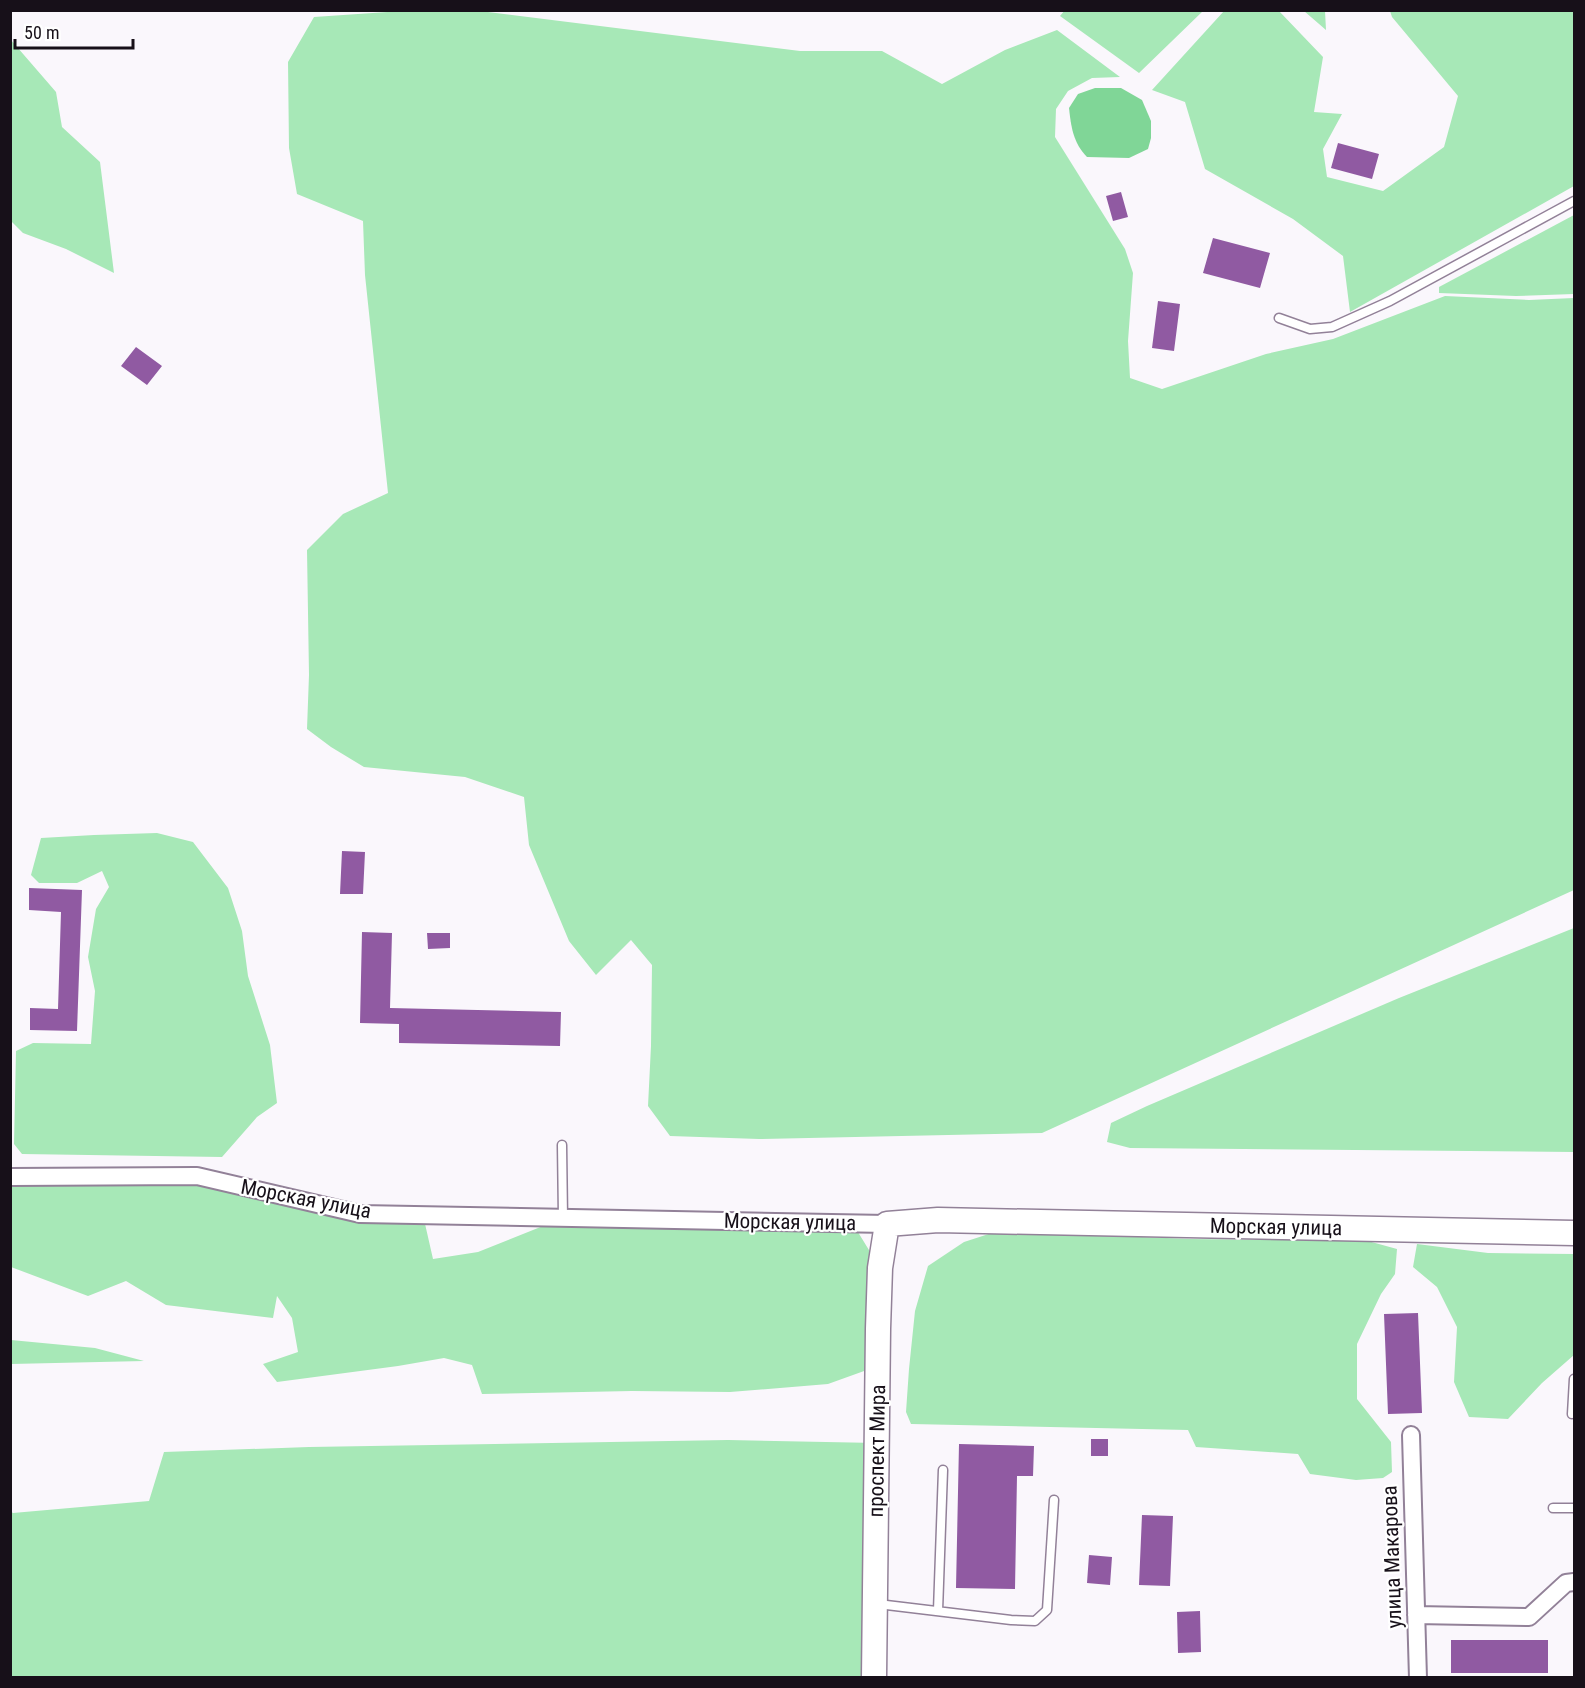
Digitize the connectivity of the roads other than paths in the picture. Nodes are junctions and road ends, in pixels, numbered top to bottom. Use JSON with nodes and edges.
{"nodes":[{"id":1,"x":1575,"y":201,"type":"edge"},
{"id":2,"x":1280,"y":318,"type":"dead end"},
{"id":3,"x":562,"y":1145,"type":"dead end"},
{"id":4,"x":10,"y":1177,"type":"edge"},
{"id":5,"x":563,"y":1218,"type":"junction"},
{"id":6,"x":887,"y":1224,"type":"junction"},
{"id":7,"x":1575,"y":1233,"type":"edge"},
{"id":8,"x":1575,"y":1379,"type":"edge"},
{"id":9,"x":1572,"y":1414,"type":"dead end"},
{"id":10,"x":1411,"y":1435,"type":"dead end"},
{"id":11,"x":942,"y":1470,"type":"dead end"},
{"id":12,"x":1054,"y":1500,"type":"dead end"},
{"id":13,"x":1553,"y":1508,"type":"dead end"},
{"id":14,"x":1575,"y":1508,"type":"edge"},
{"id":15,"x":1575,"y":1582,"type":"edge"},
{"id":16,"x":875,"y":1603,"type":"junction"},
{"id":17,"x":938,"y":1611,"type":"junction"},
{"id":18,"x":1416,"y":1615,"type":"junction"},
{"id":19,"x":874,"y":1677,"type":"edge"},
{"id":20,"x":1418,"y":1677,"type":"edge"}],
"edges":[{"from":1,"to":2,"type":"lane"},
{"from":3,"to":5,"type":"lane"},
{"from":4,"to":5,"type":"street","name":"Морская улица"},
{"from":5,"to":6,"type":"street","name":"Морская улица"},
{"from":6,"to":7,"type":"main road","name":"Морская улица"},
{"from":6,"to":16,"type":"main road","name":"проспект Мира"},
{"from":8,"to":9,"type":"lane"},
{"from":10,"to":18,"type":"street","name":"улица Макарова"},
{"from":11,"to":17,"type":"lane"},
{"from":12,"to":17,"type":"lane"},
{"from":13,"to":14,"type":"lane"},
{"from":15,"to":18,"type":"street"},
{"from":16,"to":17,"type":"lane"},
{"from":16,"to":19,"type":"main road","name":"проспект Мира"},
{"from":18,"to":20,"type":"street","name":"улица Макарова"}]}
